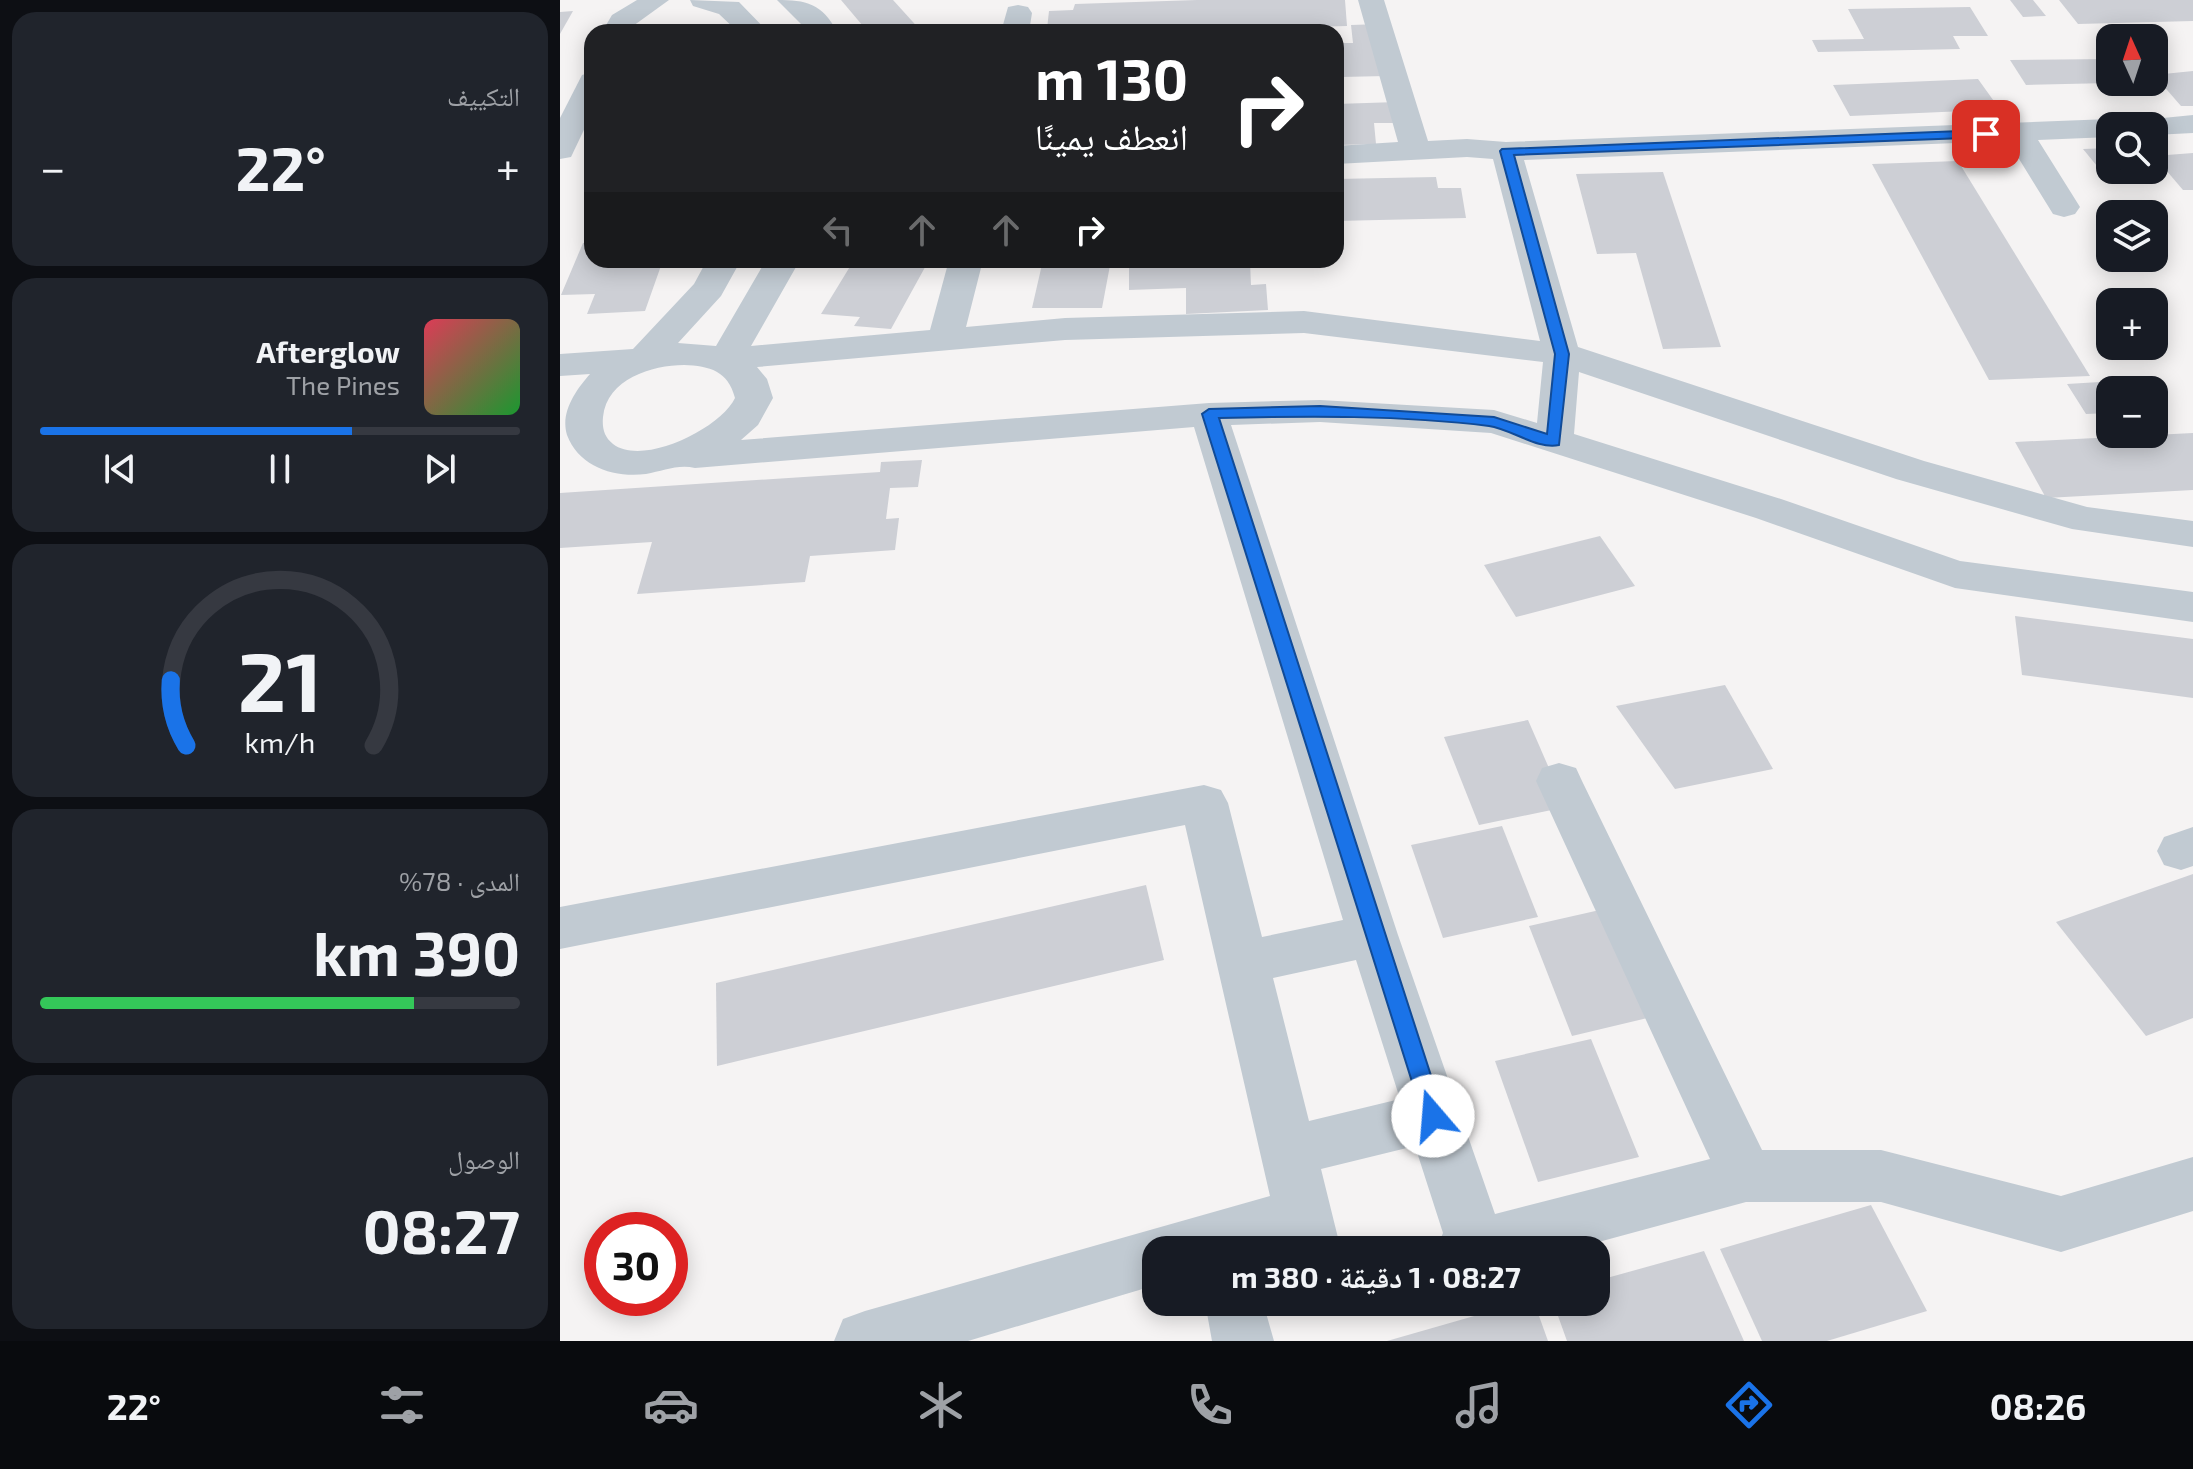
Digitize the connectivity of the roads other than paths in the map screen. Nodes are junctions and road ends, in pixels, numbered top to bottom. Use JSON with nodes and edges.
{"nodes":[{"id":1,"x":656,"y":0,"type":"edge"},
{"id":2,"x":703,"y":0,"type":"edge"},
{"id":3,"x":790,"y":0,"type":"edge"},
{"id":4,"x":1371,"y":0,"type":"edge"},
{"id":5,"x":620,"y":24,"type":"edge"},
{"id":6,"x":746,"y":24,"type":"edge"},
{"id":7,"x":819,"y":24,"type":"edge"},
{"id":8,"x":579,"y":92,"type":"edge"},
{"id":9,"x":2193,"y":124,"type":"edge"},
{"id":10,"x":2168,"y":125,"type":"edge"},
{"id":11,"x":2096,"y":129,"type":"edge"},
{"id":12,"x":2018,"y":133,"type":"junction"},
{"id":13,"x":560,"y":150,"type":"edge"},
{"id":14,"x":1416,"y":151,"type":"junction"},
{"id":15,"x":1506,"y":151,"type":"junction"},
{"id":16,"x":1344,"y":155,"type":"edge"},
{"id":17,"x":2064,"y":207,"type":"dead end"},
{"id":18,"x":720,"y":268,"type":"edge"},
{"id":19,"x":778,"y":268,"type":"edge"},
{"id":20,"x":964,"y":268,"type":"edge"},
{"id":21,"x":560,"y":335,"type":"edge"},
{"id":22,"x":945,"y":340,"type":"junction"},
{"id":23,"x":1562,"y":354,"type":"junction"},
{"id":24,"x":643,"y":359,"type":"junction"},
{"id":25,"x":726,"y":359,"type":"junction"},
{"id":26,"x":560,"y":365,"type":"edge"},
{"id":27,"x":1209,"y":414,"type":"junction"},
{"id":28,"x":1554,"y":442,"type":"junction"},
{"id":29,"x":672,"y":458,"type":"junction"},
{"id":30,"x":631,"y":463,"type":"junction"},
{"id":31,"x":560,"y":468,"type":"edge"},
{"id":32,"x":2193,"y":534,"type":"edge"},
{"id":33,"x":2193,"y":607,"type":"edge"},
{"id":34,"x":1559,"y":781,"type":"dead end"},
{"id":35,"x":560,"y":928,"type":"edge"},
{"id":36,"x":1373,"y":935,"type":"junction"},
{"id":37,"x":1243,"y":963,"type":"junction"},
{"id":38,"x":1433,"y":1116,"type":"junction"},
{"id":39,"x":1288,"y":1152,"type":"junction"},
{"id":40,"x":1746,"y":1176,"type":"junction"},
{"id":41,"x":2193,"y":1184,"type":"edge"},
{"id":42,"x":1307,"y":1232,"type":"edge"},
{"id":43,"x":1279,"y":1236,"type":"edge"},
{"id":44,"x":1467,"y":1236,"type":"edge"},
{"id":45,"x":1520,"y":1236,"type":"edge"},
{"id":46,"x":1142,"y":1261,"type":"edge"},
{"id":47,"x":1237,"y":1316,"type":"edge"},
{"id":48,"x":865,"y":1341,"type":"edge"},
{"id":49,"x":1243,"y":1341,"type":"edge"}],
"edges":[{"from":1,"to":5,"type":"street"},
{"from":2,"to":6,"type":"street"},
{"from":3,"to":7,"type":"street"},
{"from":4,"to":14,"type":"street"},
{"from":8,"to":13,"type":"street"},
{"from":9,"to":10,"type":"street"},
{"from":11,"to":12,"type":"street"},
{"from":12,"to":15,"type":"street"},
{"from":12,"to":17,"type":"street"},
{"from":14,"to":15,"type":"street"},
{"from":14,"to":16,"type":"street"},
{"from":15,"to":23,"type":"street"},
{"from":18,"to":24,"type":"street"},
{"from":19,"to":25,"type":"street"},
{"from":20,"to":22,"type":"street"},
{"from":21,"to":24,"type":"street"},
{"from":22,"to":23,"type":"street"},
{"from":22,"to":25,"type":"street"},
{"from":23,"to":28,"type":"street"},
{"from":23,"to":32,"type":"street"},
{"from":24,"to":25,"type":"street"},
{"from":24,"to":26,"type":"street"},
{"from":24,"to":30,"type":"street"},
{"from":25,"to":29,"type":"street"},
{"from":27,"to":28,"type":"street"},
{"from":27,"to":29,"type":"street"},
{"from":27,"to":36,"type":"street"},
{"from":28,"to":33,"type":"street"},
{"from":29,"to":30,"type":"street"},
{"from":30,"to":31,"type":"street"},
{"from":34,"to":40,"type":"street"},
{"from":35,"to":37,"type":"street"},
{"from":36,"to":37,"type":"street"},
{"from":36,"to":38,"type":"street"},
{"from":37,"to":39,"type":"street"},
{"from":38,"to":39,"type":"street"},
{"from":38,"to":44,"type":"street"},
{"from":39,"to":42,"type":"street"},
{"from":40,"to":41,"type":"street"},
{"from":40,"to":45,"type":"street"},
{"from":42,"to":43,"type":"street"},
{"from":46,"to":48,"type":"street"},
{"from":47,"to":49,"type":"street"}]}
